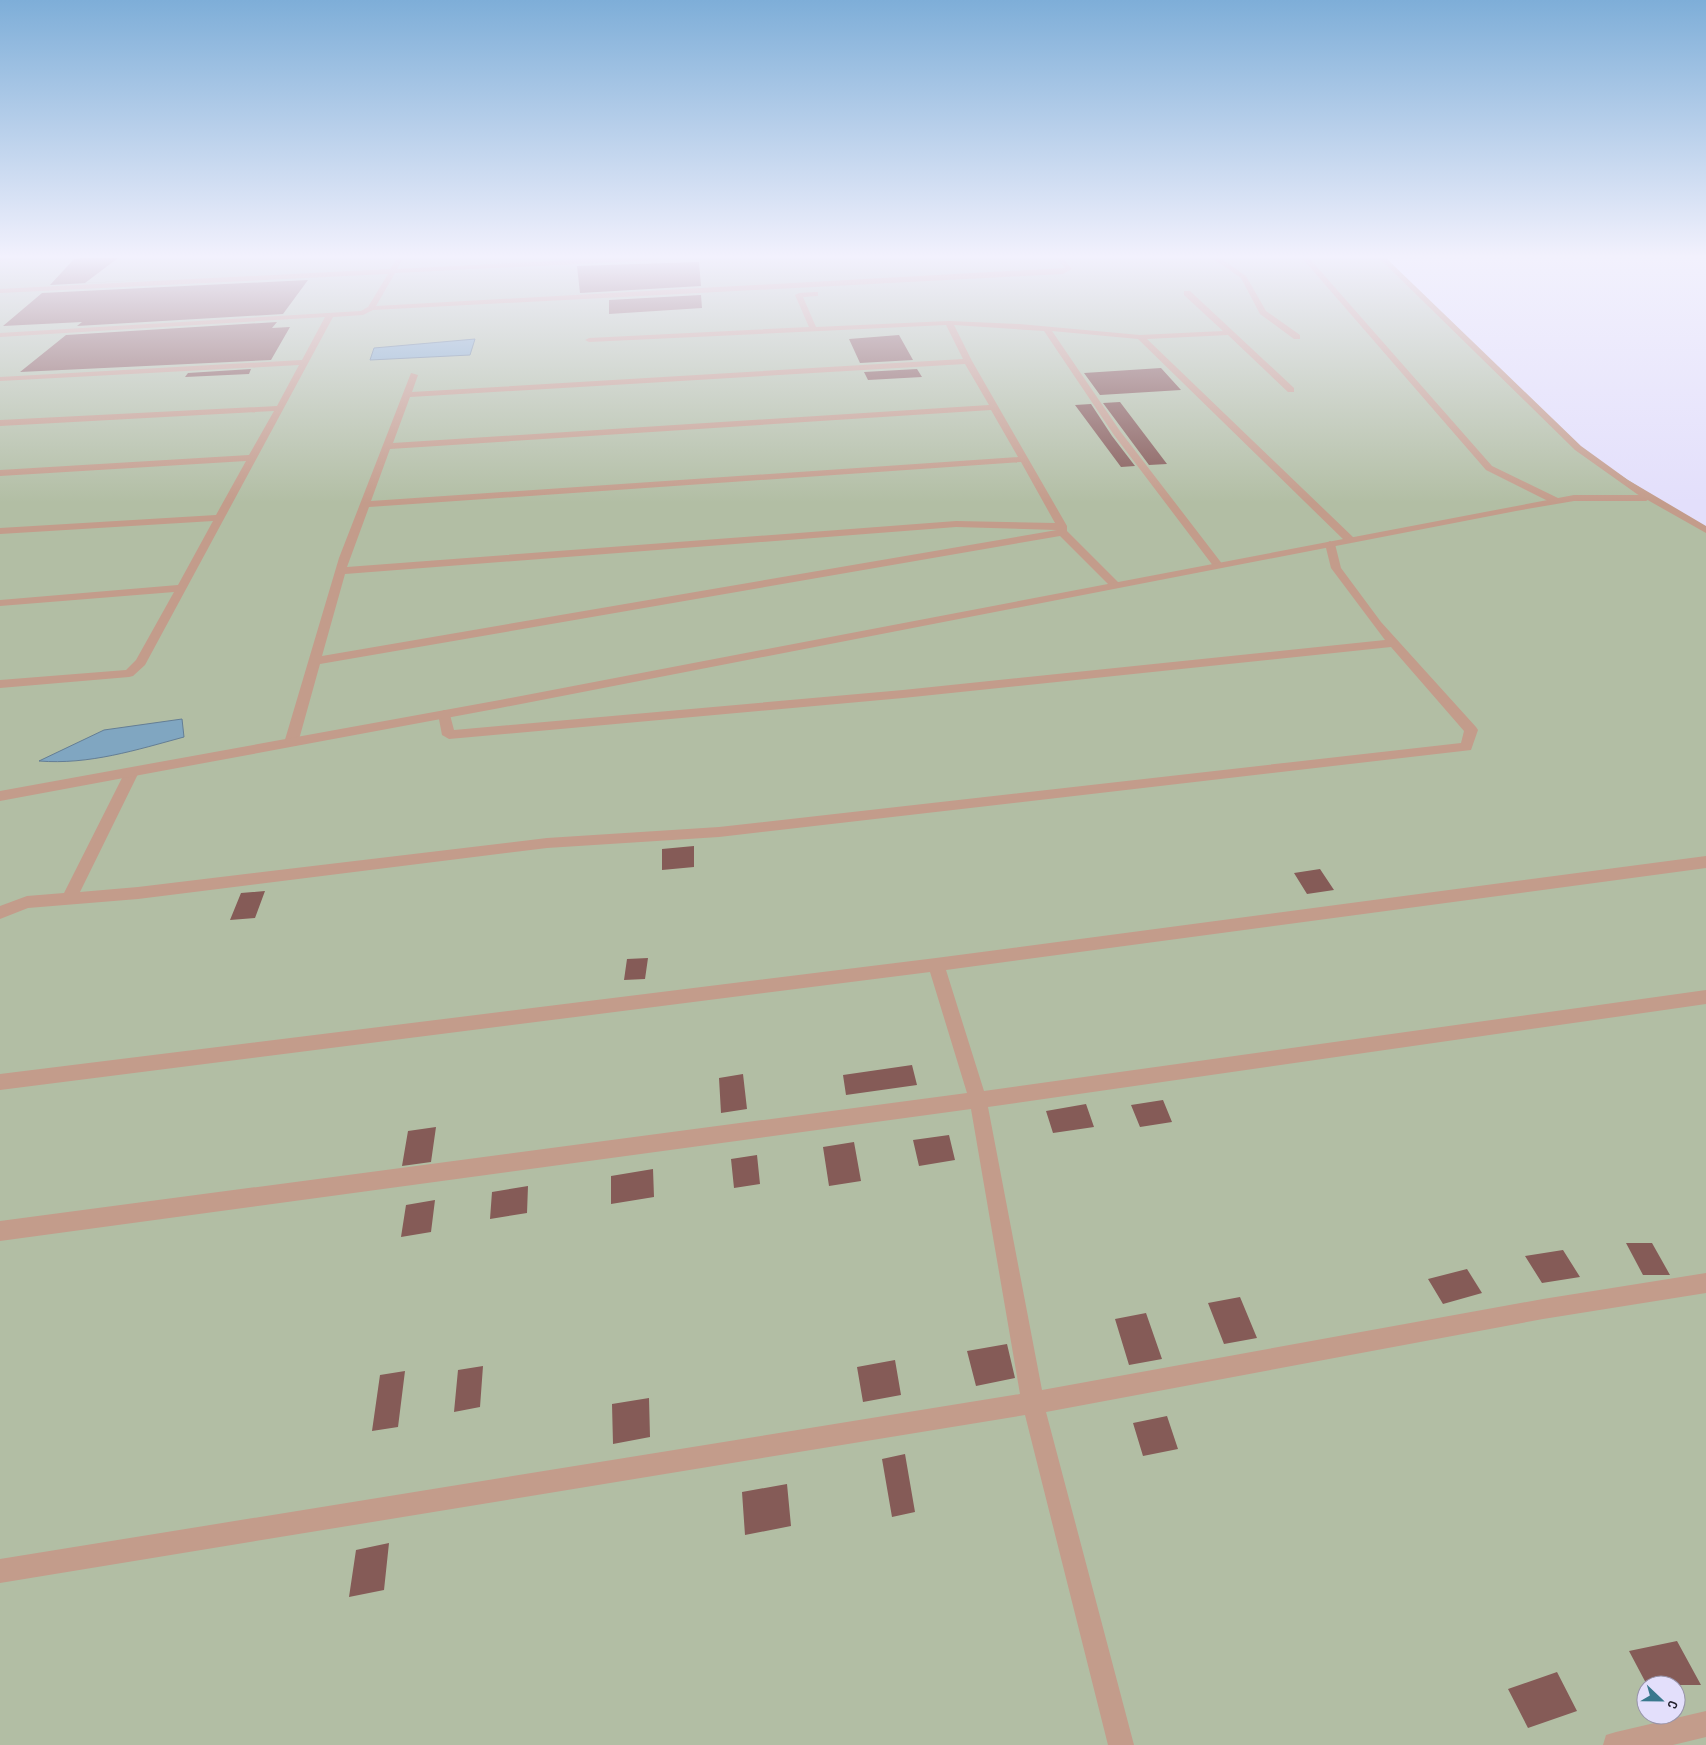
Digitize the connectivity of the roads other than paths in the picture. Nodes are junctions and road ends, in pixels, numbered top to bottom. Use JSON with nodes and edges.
{"nodes":[{"id":1,"x":317,"y":339,"type":"edge"},
{"id":2,"x":601,"y":339,"type":"edge"},
{"id":3,"x":957,"y":339,"type":"edge"},
{"id":4,"x":1054,"y":339,"type":"edge"},
{"id":5,"x":1143,"y":339,"type":"edge"},
{"id":6,"x":1237,"y":339,"type":"edge"},
{"id":7,"x":1376,"y":339,"type":"edge"},
{"id":8,"x":1466,"y":339,"type":"edge"},
{"id":9,"x":590,"y":340,"type":"dead end"},
{"id":10,"x":968,"y":361,"type":"junction"},
{"id":11,"x":305,"y":362,"type":"junction"},
{"id":12,"x":414,"y":375,"type":"dead end"},
{"id":13,"x":0,"y":379,"type":"edge"},
{"id":14,"x":1291,"y":390,"type":"dead end"},
{"id":15,"x":406,"y":395,"type":"junction"},
{"id":16,"x":994,"y":407,"type":"junction"},
{"id":17,"x":280,"y":408,"type":"junction"},
{"id":18,"x":0,"y":424,"type":"edge"},
{"id":19,"x":386,"y":446,"type":"junction"},
{"id":20,"x":252,"y":458,"type":"junction"},
{"id":21,"x":1023,"y":459,"type":"junction"},
{"id":22,"x":0,"y":473,"type":"edge"},
{"id":23,"x":1646,"y":498,"type":"junction"},
{"id":24,"x":1556,"y":501,"type":"junction"},
{"id":25,"x":364,"y":504,"type":"junction"},
{"id":26,"x":220,"y":518,"type":"junction"},
{"id":27,"x":1062,"y":529,"type":"junction"},
{"id":28,"x":1706,"y":530,"type":"edge"},
{"id":29,"x":0,"y":531,"type":"edge"},
{"id":30,"x":1350,"y":540,"type":"junction"},
{"id":31,"x":1330,"y":544,"type":"junction"},
{"id":32,"x":1218,"y":565,"type":"junction"},
{"id":33,"x":340,"y":571,"type":"junction"},
{"id":34,"x":1115,"y":585,"type":"junction"},
{"id":35,"x":182,"y":588,"type":"junction"},
{"id":36,"x":0,"y":602,"type":"edge"},
{"id":37,"x":1394,"y":643,"type":"junction"},
{"id":38,"x":314,"y":661,"type":"junction"},
{"id":39,"x":0,"y":684,"type":"edge"},
{"id":40,"x":444,"y":714,"type":"junction"},
{"id":41,"x":291,"y":742,"type":"junction"},
{"id":42,"x":132,"y":772,"type":"junction"},
{"id":43,"x":0,"y":796,"type":"edge"},
{"id":44,"x":1706,"y":862,"type":"edge"},
{"id":45,"x":69,"y":899,"type":"junction"},
{"id":46,"x":0,"y":913,"type":"edge"},
{"id":47,"x":936,"y":965,"type":"junction"},
{"id":48,"x":1706,"y":996,"type":"edge"},
{"id":49,"x":0,"y":1082,"type":"edge"},
{"id":50,"x":978,"y":1100,"type":"junction"},
{"id":51,"x":0,"y":1231,"type":"edge"},
{"id":52,"x":1706,"y":1282,"type":"edge"},
{"id":53,"x":1033,"y":1403,"type":"junction"},
{"id":54,"x":0,"y":1571,"type":"edge"},
{"id":55,"x":1706,"y":1724,"type":"edge"},
{"id":56,"x":1121,"y":1745,"type":"edge"},
{"id":57,"x":1616,"y":1745,"type":"edge"}],
"edges":[{"from":1,"to":11,"type":"street"},
{"from":2,"to":9,"type":"street"},
{"from":3,"to":10,"type":"street"},
{"from":4,"to":32,"type":"street"},
{"from":5,"to":30,"type":"street"},
{"from":6,"to":14,"type":"street"},
{"from":7,"to":24,"type":"street"},
{"from":8,"to":23,"type":"street"},
{"from":10,"to":15,"type":"street"},
{"from":10,"to":16,"type":"street"},
{"from":11,"to":13,"type":"street"},
{"from":11,"to":17,"type":"street"},
{"from":12,"to":15,"type":"street"},
{"from":15,"to":19,"type":"street"},
{"from":16,"to":19,"type":"street"},
{"from":16,"to":21,"type":"street"},
{"from":17,"to":18,"type":"street"},
{"from":17,"to":20,"type":"street"},
{"from":19,"to":25,"type":"street"},
{"from":20,"to":22,"type":"street"},
{"from":20,"to":26,"type":"street"},
{"from":21,"to":25,"type":"street"},
{"from":21,"to":27,"type":"street"},
{"from":23,"to":24,"type":"street"},
{"from":23,"to":28,"type":"street"},
{"from":24,"to":30,"type":"street"},
{"from":25,"to":33,"type":"street"},
{"from":26,"to":29,"type":"street"},
{"from":26,"to":35,"type":"street"},
{"from":27,"to":33,"type":"street"},
{"from":27,"to":34,"type":"street"},
{"from":27,"to":38,"type":"street"},
{"from":30,"to":31,"type":"street"},
{"from":31,"to":32,"type":"street"},
{"from":31,"to":37,"type":"street"},
{"from":32,"to":34,"type":"street"},
{"from":33,"to":38,"type":"street"},
{"from":34,"to":40,"type":"street"},
{"from":35,"to":36,"type":"street"},
{"from":35,"to":39,"type":"street"},
{"from":37,"to":40,"type":"street"},
{"from":37,"to":45,"type":"street"},
{"from":38,"to":41,"type":"street"},
{"from":40,"to":41,"type":"street"},
{"from":41,"to":42,"type":"street"},
{"from":42,"to":43,"type":"street"},
{"from":42,"to":45,"type":"street"},
{"from":44,"to":47,"type":"street"},
{"from":45,"to":46,"type":"street"},
{"from":47,"to":49,"type":"street"},
{"from":47,"to":50,"type":"street"},
{"from":48,"to":50,"type":"street"},
{"from":50,"to":51,"type":"street"},
{"from":50,"to":53,"type":"street"},
{"from":52,"to":53,"type":"street"},
{"from":53,"to":54,"type":"street"},
{"from":53,"to":56,"type":"street"},
{"from":55,"to":57,"type":"street"}]}
